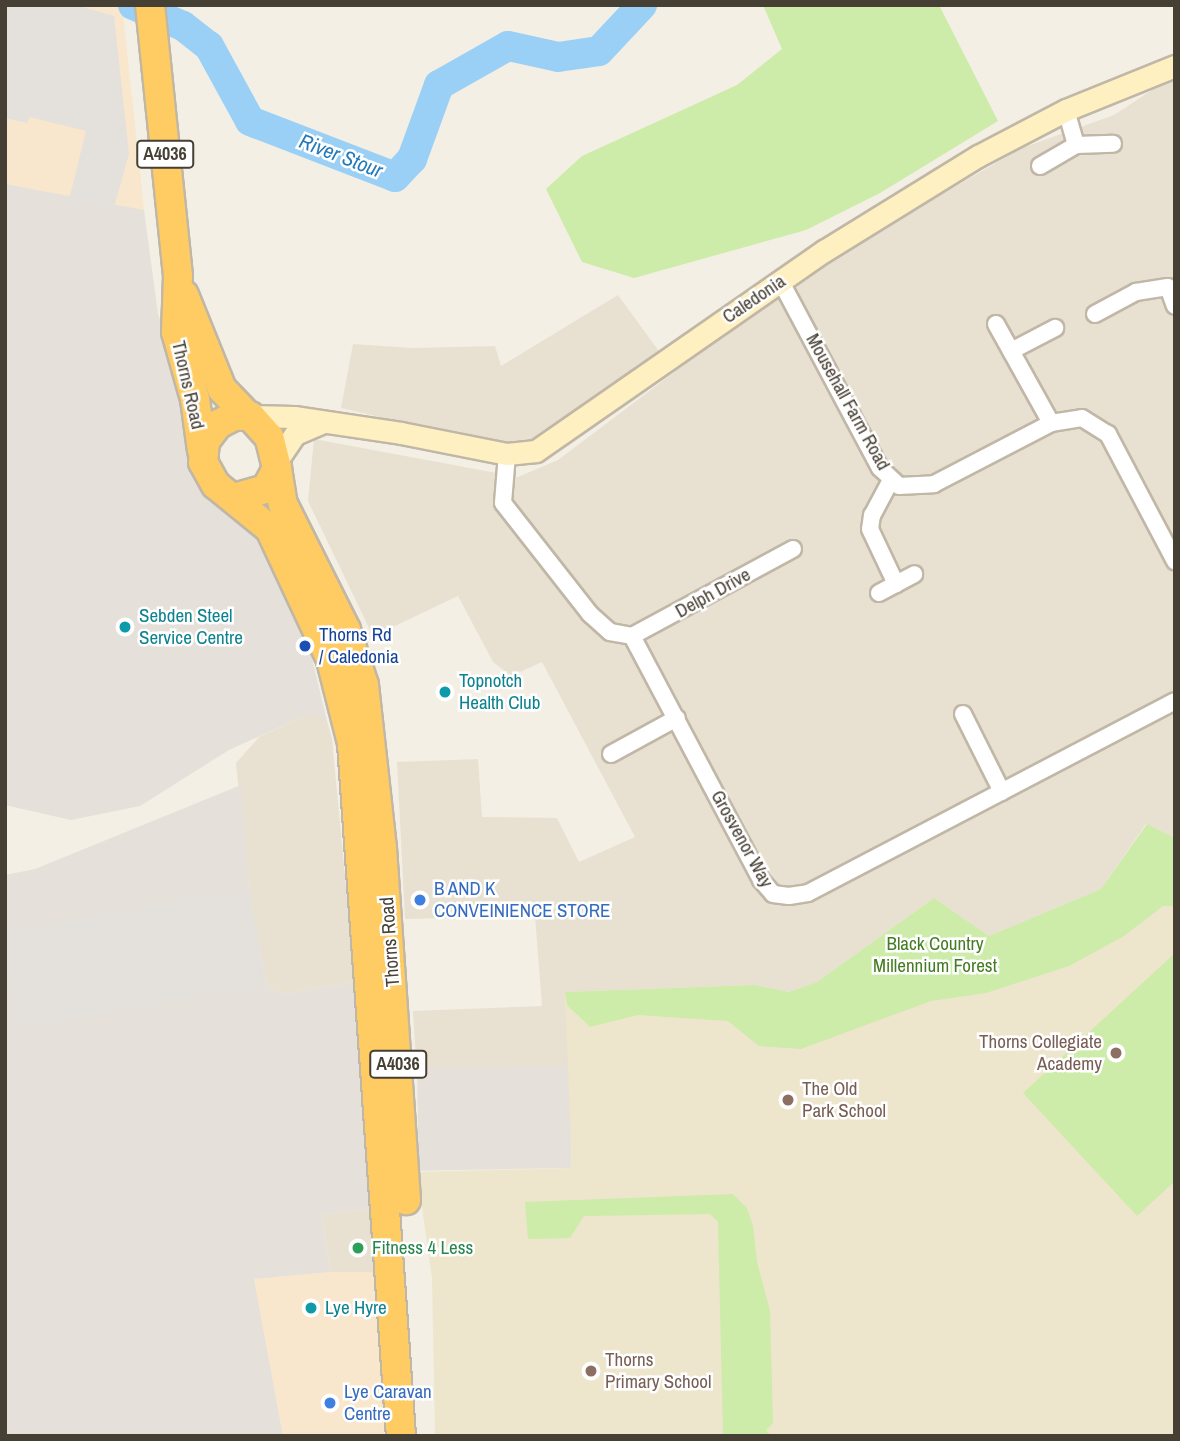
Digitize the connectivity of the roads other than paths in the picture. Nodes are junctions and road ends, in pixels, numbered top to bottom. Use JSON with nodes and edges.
{"nodes":[{"id":1,"x":151,"y":19,"type":"edge"},
{"id":2,"x":1175,"y":66,"type":"edge"},
{"id":3,"x":1066,"y":110,"type":"junction"},
{"id":4,"x":1113,"y":144,"type":"dead end"},
{"id":5,"x":1076,"y":145,"type":"junction"},
{"id":6,"x":1040,"y":166,"type":"dead end"},
{"id":7,"x":178,"y":276,"type":"junction"},
{"id":8,"x":781,"y":282,"type":"junction"},
{"id":9,"x":1171,"y":284,"type":"edge"},
{"id":10,"x":1175,"y":306,"type":"edge"},
{"id":11,"x":1095,"y":314,"type":"dead end"},
{"id":12,"x":996,"y":324,"type":"dead end"},
{"id":13,"x":1055,"y":328,"type":"dead end"},
{"id":14,"x":1011,"y":351,"type":"junction"},
{"id":15,"x":249,"y":416,"type":"junction"},
{"id":16,"x":321,"y":422,"type":"junction"},
{"id":17,"x":1051,"y":423,"type":"junction"},
{"id":18,"x":202,"y":451,"type":"junction"},
{"id":19,"x":507,"y":454,"type":"junction"},
{"id":20,"x":277,"y":465,"type":"junction"},
{"id":21,"x":891,"y":480,"type":"junction"},
{"id":22,"x":234,"y":498,"type":"junction"},
{"id":23,"x":793,"y":549,"type":"dead end"},
{"id":24,"x":1175,"y":561,"type":"edge"},
{"id":25,"x":914,"y":574,"type":"dead end"},
{"id":26,"x":896,"y":584,"type":"junction"},
{"id":27,"x":879,"y":593,"type":"dead end"},
{"id":28,"x":632,"y":636,"type":"junction"},
{"id":29,"x":1175,"y":701,"type":"edge"},
{"id":30,"x":963,"y":714,"type":"dead end"},
{"id":31,"x":677,"y":718,"type":"junction"},
{"id":32,"x":611,"y":754,"type":"dead end"},
{"id":33,"x":1002,"y":792,"type":"junction"},
{"id":34,"x":401,"y":1436,"type":"edge"},
{"id":35,"x":420,"y":1436,"type":"edge"}],
"edges":[{"from":1,"to":7,"type":"highway","name":"Thorns Road","number":"A4036"},
{"from":2,"to":3,"type":"street","name":"Caledonia"},
{"from":3,"to":5,"type":"street"},
{"from":3,"to":8,"type":"street","name":"Caledonia"},
{"from":4,"to":5,"type":"street"},
{"from":5,"to":6,"type":"street"},
{"from":7,"to":15,"type":"highway","name":"Thorns Road","number":"A4036"},
{"from":7,"to":18,"type":"highway","name":"Thorns Road","number":"A4036"},
{"from":8,"to":19,"type":"street","name":"Caledonia"},
{"from":8,"to":21,"type":"street","name":"Mousehall Farm Road"},
{"from":9,"to":10,"type":"street"},
{"from":9,"to":11,"type":"street"},
{"from":12,"to":14,"type":"street"},
{"from":13,"to":14,"type":"street"},
{"from":14,"to":17,"type":"street"},
{"from":15,"to":16,"type":"street","name":"Caledonia"},
{"from":15,"to":18,"type":"highway"},
{"from":15,"to":20,"type":"highway","number":"A4036"},
{"from":16,"to":19,"type":"street","name":"Caledonia"},
{"from":16,"to":20,"type":"street"},
{"from":17,"to":21,"type":"street","name":"Mousehall Farm Road"},
{"from":17,"to":24,"type":"street","name":"Mousehall Farm Road"},
{"from":18,"to":22,"type":"highway","number":"A4036"},
{"from":19,"to":28,"type":"street"},
{"from":20,"to":22,"type":"highway"},
{"from":20,"to":35,"type":"highway","name":"Thorns Road","number":"A4036"},
{"from":21,"to":26,"type":"street"},
{"from":22,"to":34,"type":"highway","name":"Thorns Road","number":"A4036"},
{"from":23,"to":28,"type":"street","name":"Delph Drive"},
{"from":25,"to":26,"type":"street"},
{"from":26,"to":27,"type":"street"},
{"from":28,"to":31,"type":"street","name":"Grosvenor Way"},
{"from":29,"to":33,"type":"street","name":"Grosvenor Way"},
{"from":30,"to":33,"type":"street"},
{"from":31,"to":32,"type":"street"},
{"from":31,"to":33,"type":"street","name":"Grosvenor Way"}]}
